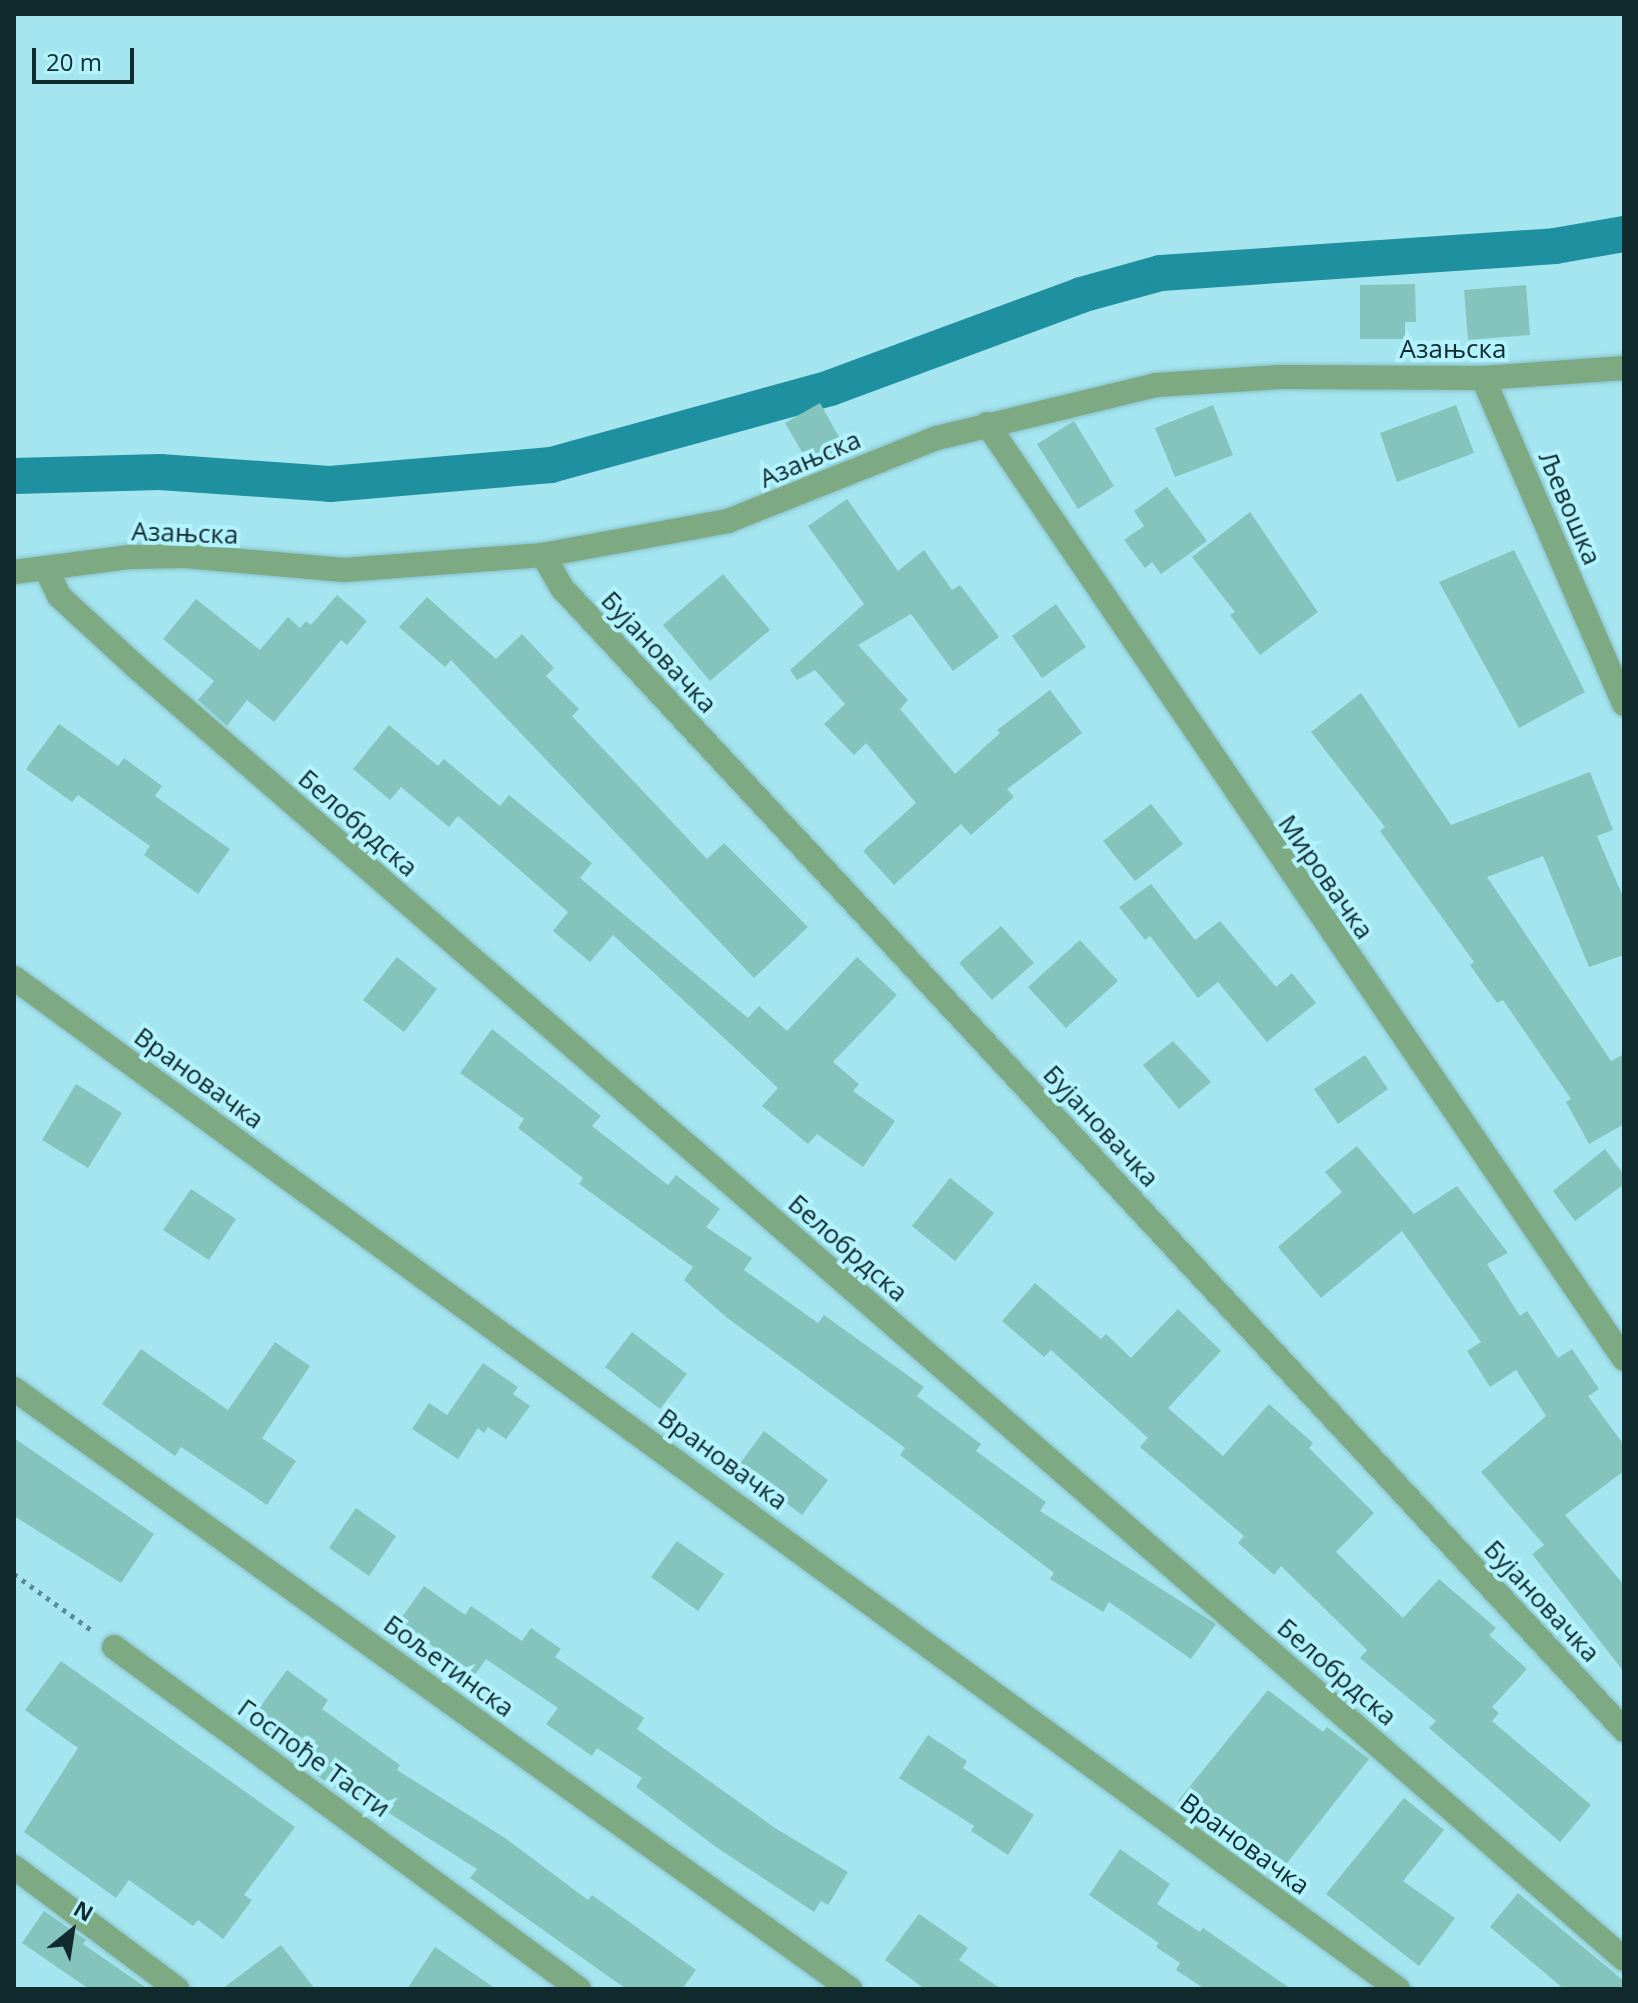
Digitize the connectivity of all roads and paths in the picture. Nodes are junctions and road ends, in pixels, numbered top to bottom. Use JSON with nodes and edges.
{"nodes":[{"id":1,"x":1624,"y":368,"type":"edge"},
{"id":2,"x":1483,"y":378,"type":"junction"},
{"id":3,"x":987,"y":424,"type":"junction"},
{"id":4,"x":543,"y":555,"type":"junction"},
{"id":5,"x":46,"y":569,"type":"junction"},
{"id":6,"x":14,"y":572,"type":"edge"},
{"id":7,"x":1624,"y":704,"type":"edge"},
{"id":8,"x":14,"y":978,"type":"edge"},
{"id":9,"x":1624,"y":1359,"type":"edge"},
{"id":10,"x":14,"y":1389,"type":"edge"},
{"id":11,"x":14,"y":1574,"type":"edge"},
{"id":12,"x":114,"y":1647,"type":"joint"},
{"id":13,"x":1624,"y":1730,"type":"edge"},
{"id":14,"x":14,"y":1867,"type":"edge"},
{"id":15,"x":1624,"y":1959,"type":"edge"},
{"id":16,"x":177,"y":1989,"type":"edge"},
{"id":17,"x":579,"y":1989,"type":"edge"},
{"id":18,"x":850,"y":1989,"type":"edge"},
{"id":19,"x":1398,"y":1989,"type":"edge"}],
"edges":[{"from":1,"to":2,"type":"street","name":"Азањска"},
{"from":2,"to":3,"type":"street","name":"Азањска"},
{"from":2,"to":7,"type":"street","name":"Љевошка"},
{"from":3,"to":4,"type":"street","name":"Азањска"},
{"from":3,"to":9,"type":"street","name":"Мировачка"},
{"from":4,"to":5,"type":"street","name":"Азањска"},
{"from":4,"to":13,"type":"street","name":"Бујановачка"},
{"from":5,"to":6,"type":"street","name":"Азањска"},
{"from":5,"to":15,"type":"street","name":"Белобрдска"},
{"from":8,"to":19,"type":"street","name":"Врановачка"},
{"from":10,"to":18,"type":"street","name":"Бољетинска"},
{"from":11,"to":12,"type":"path"},
{"from":12,"to":17,"type":"street","name":"Госпође Тасти"},
{"from":14,"to":16,"type":"street"}]}
